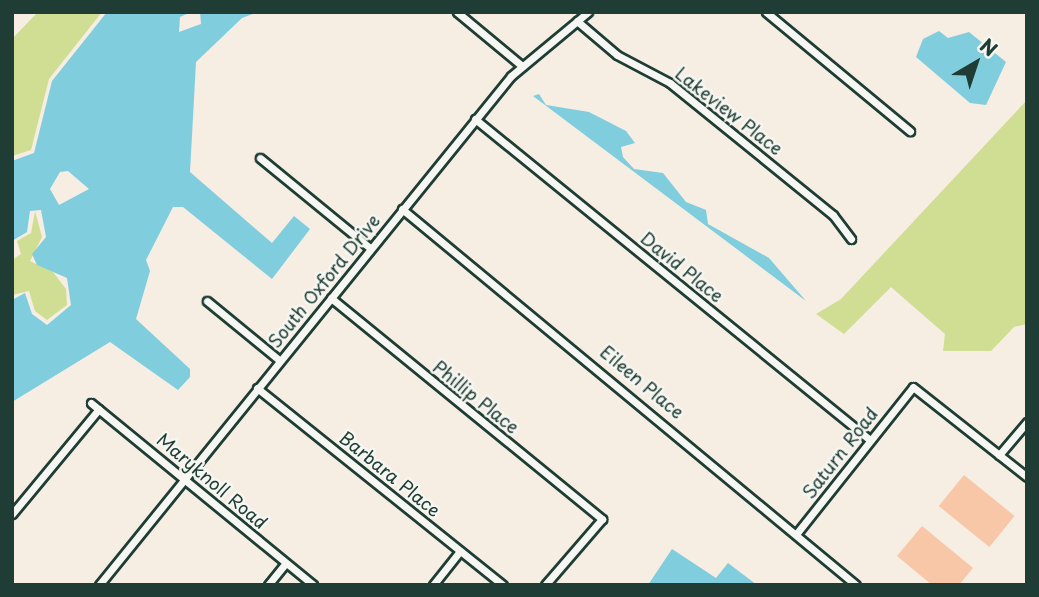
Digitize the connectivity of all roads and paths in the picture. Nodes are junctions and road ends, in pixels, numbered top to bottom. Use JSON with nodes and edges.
{"nodes":[{"id":1,"x":457,"y":12,"type":"edge"},
{"id":2,"x":588,"y":12,"type":"edge"},
{"id":3,"x":766,"y":12,"type":"edge"},
{"id":4,"x":577,"y":21,"type":"junction"},
{"id":5,"x":522,"y":66,"type":"junction"},
{"id":6,"x":475,"y":119,"type":"junction"},
{"id":7,"x":911,"y":131,"type":"dead end"},
{"id":8,"x":260,"y":158,"type":"dead end"},
{"id":9,"x":402,"y":209,"type":"junction"},
{"id":10,"x":851,"y":239,"type":"dead end"},
{"id":11,"x":370,"y":248,"type":"junction"},
{"id":12,"x":331,"y":298,"type":"junction"},
{"id":13,"x":206,"y":300,"type":"dead end"},
{"id":14,"x":279,"y":360,"type":"junction"},
{"id":15,"x":257,"y":388,"type":"junction"},
{"id":16,"x":91,"y":403,"type":"dead end"},
{"id":17,"x":99,"y":409,"type":"junction"},
{"id":18,"x":1027,"y":422,"type":"edge"},
{"id":19,"x":870,"y":440,"type":"junction"},
{"id":20,"x":999,"y":455,"type":"junction"},
{"id":21,"x":1027,"y":477,"type":"edge"},
{"id":22,"x":184,"y":478,"type":"junction"},
{"id":23,"x":12,"y":514,"type":"edge"},
{"id":24,"x":797,"y":533,"type":"junction"},
{"id":25,"x":460,"y":551,"type":"junction"},
{"id":26,"x":286,"y":563,"type":"junction"},
{"id":27,"x":99,"y":585,"type":"edge"},
{"id":28,"x":268,"y":585,"type":"edge"},
{"id":29,"x":313,"y":585,"type":"edge"},
{"id":30,"x":433,"y":585,"type":"edge"},
{"id":31,"x":503,"y":585,"type":"edge"},
{"id":32,"x":545,"y":585,"type":"edge"},
{"id":33,"x":856,"y":585,"type":"edge"}],
"edges":[{"from":1,"to":5,"type":"street"},
{"from":2,"to":4,"type":"street","name":"South Oxford Drive"},
{"from":3,"to":7,"type":"street"},
{"from":4,"to":5,"type":"street","name":"South Oxford Drive"},
{"from":4,"to":10,"type":"street","name":"Lakeview Place"},
{"from":5,"to":6,"type":"street","name":"South Oxford Drive"},
{"from":6,"to":9,"type":"street","name":"South Oxford Drive"},
{"from":6,"to":19,"type":"street","name":"David Place"},
{"from":8,"to":11,"type":"street"},
{"from":9,"to":11,"type":"street","name":"South Oxford Drive"},
{"from":9,"to":24,"type":"street","name":"Eileen Place"},
{"from":11,"to":12,"type":"street","name":"South Oxford Drive"},
{"from":12,"to":14,"type":"street","name":"South Oxford Drive"},
{"from":12,"to":32,"type":"street","name":"Phillip Place"},
{"from":13,"to":14,"type":"street"},
{"from":14,"to":15,"type":"street","name":"South Oxford Drive"},
{"from":15,"to":22,"type":"street","name":"South Oxford Drive"},
{"from":15,"to":25,"type":"street","name":"Barbara Place"},
{"from":16,"to":17,"type":"street","name":"Maryknoll Road"},
{"from":17,"to":22,"type":"street","name":"Maryknoll Road"},
{"from":17,"to":23,"type":"street"},
{"from":18,"to":20,"type":"street"},
{"from":19,"to":20,"type":"street","name":"Saturn Road"},
{"from":19,"to":24,"type":"street","name":"Saturn Road"},
{"from":20,"to":21,"type":"street"},
{"from":22,"to":26,"type":"street","name":"Maryknoll Road"},
{"from":22,"to":27,"type":"street","name":"South Oxford Drive"},
{"from":24,"to":33,"type":"street","name":"Eileen Place"},
{"from":25,"to":30,"type":"street"},
{"from":25,"to":31,"type":"street","name":"Barbara Place"},
{"from":26,"to":28,"type":"street"},
{"from":26,"to":29,"type":"street","name":"Maryknoll Road"}]}
